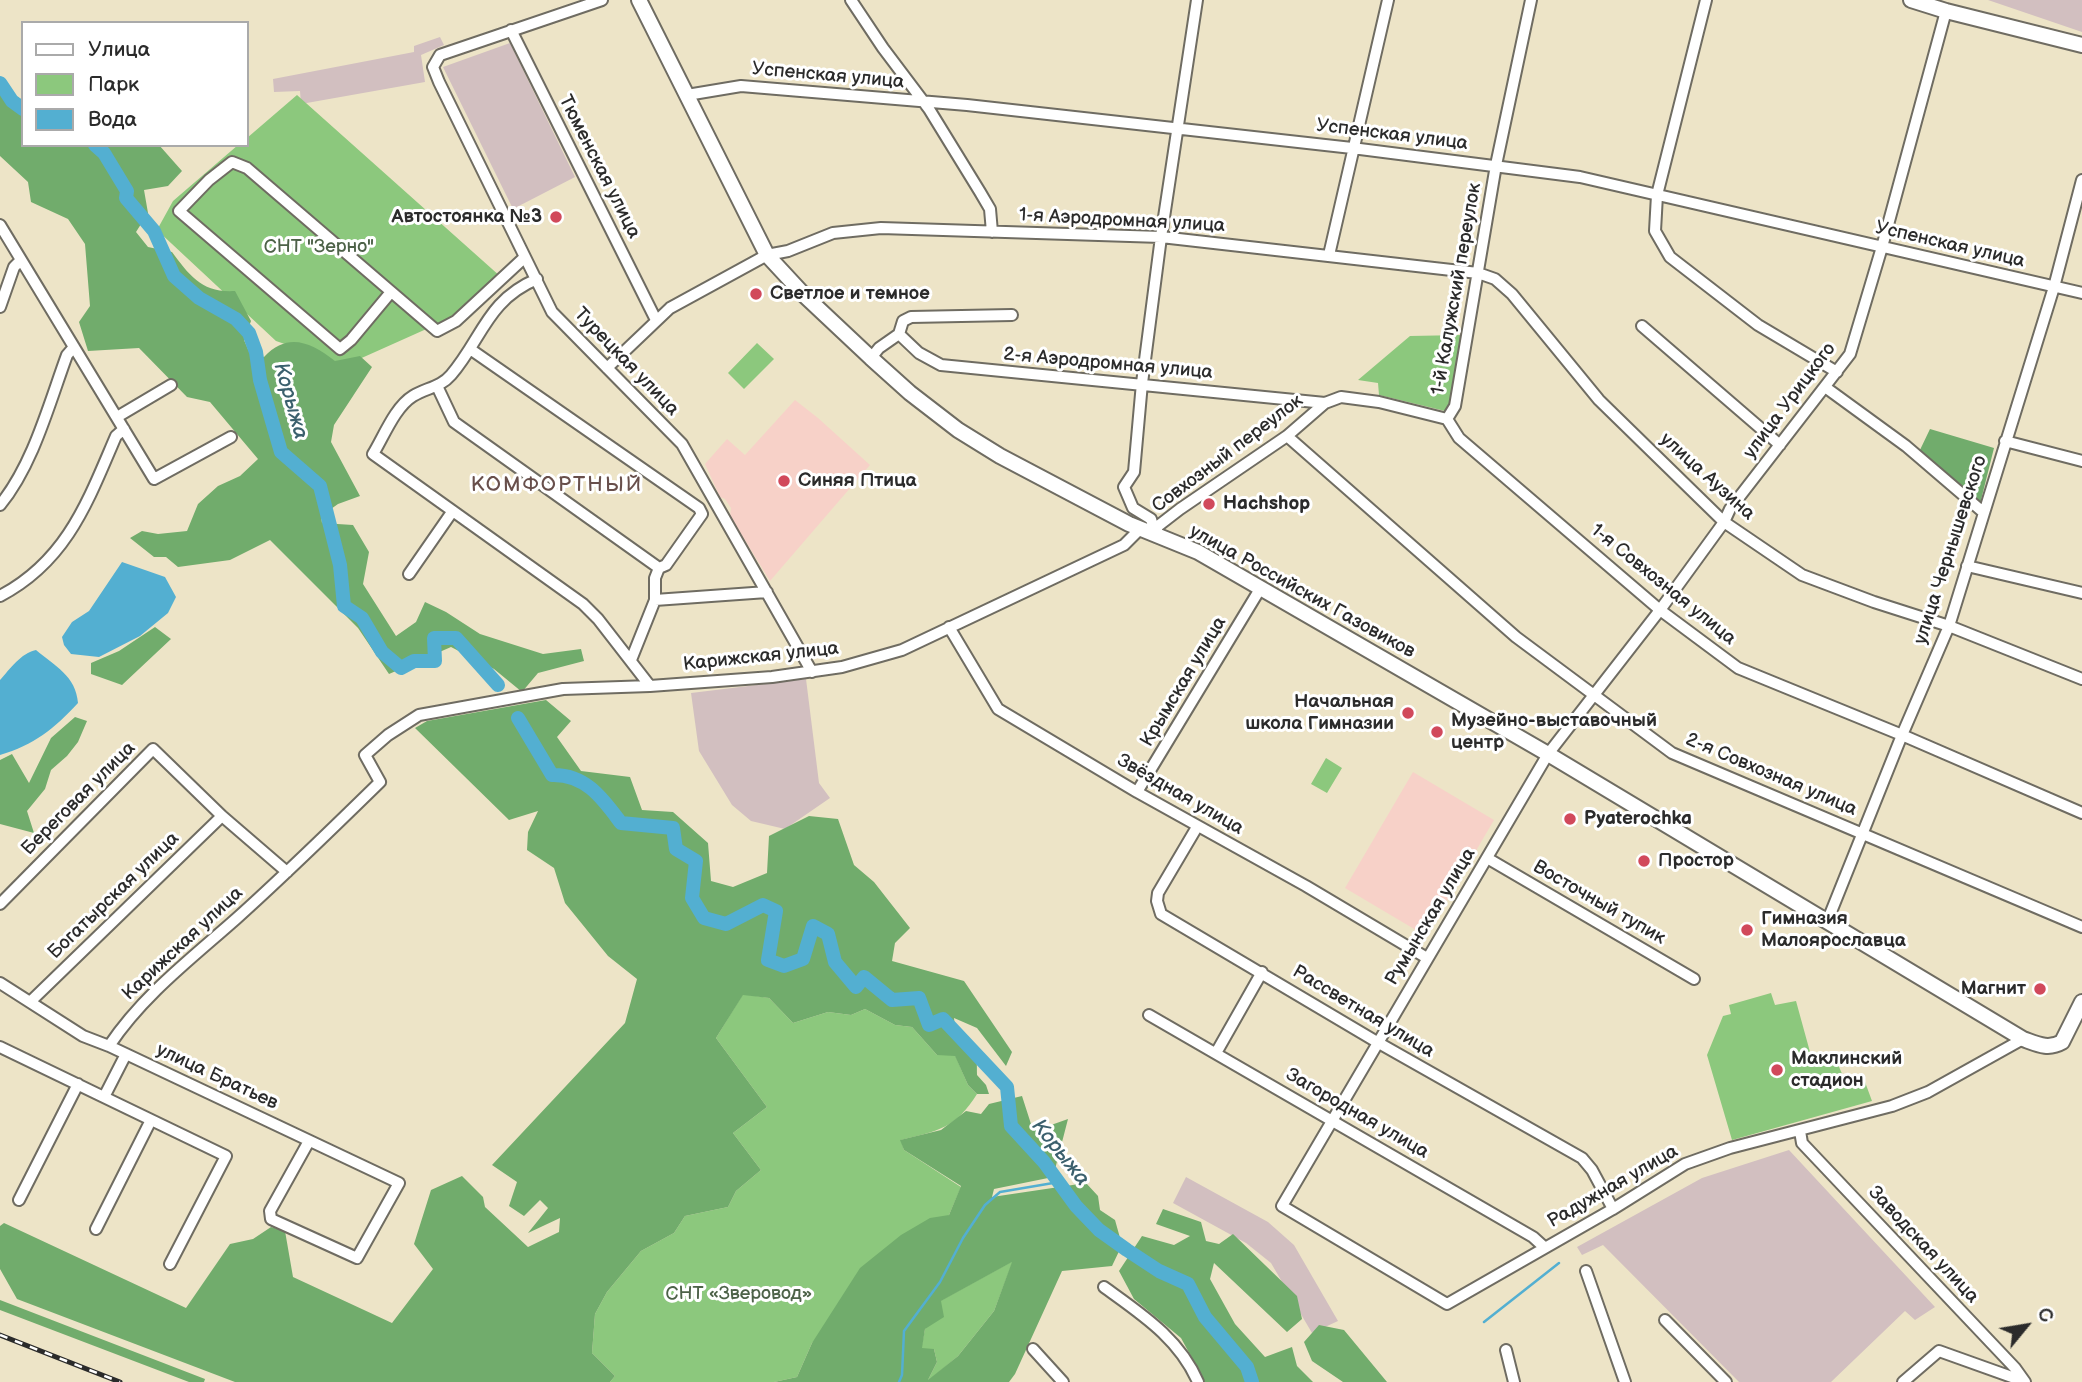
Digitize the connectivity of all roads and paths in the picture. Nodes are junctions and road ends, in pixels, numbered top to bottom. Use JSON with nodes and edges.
{"nodes":[{"id":1,"x":602,"y":0,"type":"edge"},
{"id":2,"x":639,"y":0,"type":"edge"},
{"id":3,"x":850,"y":0,"type":"edge"},
{"id":4,"x":1197,"y":0,"type":"edge"},
{"id":5,"x":1388,"y":0,"type":"edge"},
{"id":6,"x":1531,"y":0,"type":"edge"},
{"id":7,"x":1706,"y":0,"type":"edge"},
{"id":8,"x":1911,"y":0,"type":"edge"},
{"id":9,"x":1946,"y":11,"type":"junction"},
{"id":10,"x":510,"y":30,"type":"junction"},
{"id":11,"x":2082,"y":45,"type":"edge"},
{"id":12,"x":687,"y":95,"type":"junction"},
{"id":13,"x":924,"y":102,"type":"junction"},
{"id":14,"x":1177,"y":129,"type":"junction"},
{"id":15,"x":1352,"y":148,"type":"junction"},
{"id":16,"x":1496,"y":165,"type":"junction"},
{"id":17,"x":2082,"y":180,"type":"edge"},
{"id":18,"x":1657,"y":195,"type":"junction"},
{"id":19,"x":0,"y":225,"type":"edge"},
{"id":20,"x":992,"y":232,"type":"junction"},
{"id":21,"x":1161,"y":237,"type":"junction"},
{"id":22,"x":1882,"y":247,"type":"junction"},
{"id":23,"x":767,"y":255,"type":"junction"},
{"id":24,"x":1329,"y":255,"type":"junction"},
{"id":25,"x":525,"y":257,"type":"junction"},
{"id":26,"x":21,"y":260,"type":"junction"},
{"id":27,"x":1478,"y":274,"type":"junction"},
{"id":28,"x":537,"y":279,"type":"junction"},
{"id":29,"x":2054,"y":287,"type":"junction"},
{"id":30,"x":391,"y":292,"type":"junction"},
{"id":31,"x":2082,"y":293,"type":"edge"},
{"id":32,"x":0,"y":307,"type":"edge"},
{"id":33,"x":1012,"y":315,"type":"dead end"},
{"id":34,"x":656,"y":320,"type":"junction"},
{"id":35,"x":1642,"y":326,"type":"dead end"},
{"id":36,"x":899,"y":334,"type":"junction"},
{"id":37,"x":74,"y":347,"type":"junction"},
{"id":38,"x":470,"y":349,"type":"junction"},
{"id":39,"x":871,"y":358,"type":"junction"},
{"id":40,"x":607,"y":368,"type":"junction"},
{"id":41,"x":1837,"y":372,"type":"junction"},
{"id":42,"x":1142,"y":383,"type":"junction"},
{"id":43,"x":171,"y":385,"type":"dead end"},
{"id":44,"x":437,"y":386,"type":"junction"},
{"id":45,"x":1825,"y":387,"type":"junction"},
{"id":46,"x":1325,"y":403,"type":"junction"},
{"id":47,"x":117,"y":417,"type":"junction"},
{"id":48,"x":1447,"y":418,"type":"junction"},
{"id":49,"x":124,"y":429,"type":"junction"},
{"id":50,"x":1287,"y":436,"type":"junction"},
{"id":51,"x":231,"y":438,"type":"dead end"},
{"id":52,"x":2005,"y":441,"type":"junction"},
{"id":53,"x":1780,"y":445,"type":"junction"},
{"id":54,"x":2082,"y":461,"type":"edge"},
{"id":55,"x":0,"y":505,"type":"edge"},
{"id":56,"x":452,"y":512,"type":"junction"},
{"id":57,"x":1983,"y":512,"type":"junction"},
{"id":58,"x":1724,"y":522,"type":"junction"},
{"id":59,"x":1140,"y":529,"type":"junction"},
{"id":60,"x":1155,"y":535,"type":"junction"},
{"id":61,"x":1967,"y":566,"type":"junction"},
{"id":62,"x":659,"y":568,"type":"junction"},
{"id":63,"x":409,"y":574,"type":"dead end"},
{"id":64,"x":1260,"y":589,"type":"junction"},
{"id":65,"x":767,"y":592,"type":"junction"},
{"id":66,"x":2082,"y":593,"type":"edge"},
{"id":67,"x":0,"y":596,"type":"edge"},
{"id":68,"x":655,"y":600,"type":"junction"},
{"id":69,"x":1660,"y":610,"type":"junction"},
{"id":70,"x":1949,"y":626,"type":"junction"},
{"id":71,"x":950,"y":627,"type":"junction"},
{"id":72,"x":631,"y":660,"type":"junction"},
{"id":73,"x":812,"y":671,"type":"junction"},
{"id":74,"x":2082,"y":679,"type":"edge"},
{"id":75,"x":650,"y":686,"type":"junction"},
{"id":76,"x":1592,"y":695,"type":"junction"},
{"id":77,"x":1902,"y":735,"type":"junction"},
{"id":78,"x":1548,"y":754,"type":"junction"},
{"id":79,"x":1137,"y":792,"type":"junction"},
{"id":80,"x":2082,"y":813,"type":"edge"},
{"id":81,"x":222,"y":816,"type":"junction"},
{"id":82,"x":1197,"y":827,"type":"junction"},
{"id":83,"x":1863,"y":834,"type":"junction"},
{"id":84,"x":1487,"y":858,"type":"junction"},
{"id":85,"x":287,"y":872,"type":"junction"},
{"id":86,"x":0,"y":904,"type":"edge"},
{"id":87,"x":1827,"y":922,"type":"junction"},
{"id":88,"x":2082,"y":928,"type":"edge"},
{"id":89,"x":1427,"y":958,"type":"junction"},
{"id":90,"x":1262,"y":972,"type":"junction"},
{"id":91,"x":1694,"y":979,"type":"dead end"},
{"id":92,"x":0,"y":983,"type":"edge"},
{"id":93,"x":30,"y":1002,"type":"junction"},
{"id":94,"x":2082,"y":1002,"type":"edge"},
{"id":95,"x":1149,"y":1015,"type":"dead end"},
{"id":96,"x":2023,"y":1039,"type":"junction"},
{"id":97,"x":1377,"y":1042,"type":"junction"},
{"id":98,"x":109,"y":1046,"type":"junction"},
{"id":99,"x":1,"y":1050,"type":"edge"},
{"id":100,"x":1216,"y":1053,"type":"junction"},
{"id":101,"x":126,"y":1054,"type":"junction"},
{"id":102,"x":78,"y":1084,"type":"junction"},
{"id":103,"x":104,"y":1097,"type":"junction"},
{"id":104,"x":151,"y":1120,"type":"junction"},
{"id":105,"x":1331,"y":1120,"type":"junction"},
{"id":106,"x":1800,"y":1131,"type":"junction"},
{"id":107,"x":309,"y":1141,"type":"junction"},
{"id":108,"x":19,"y":1200,"type":"dead end"},
{"id":109,"x":1282,"y":1206,"type":"joint"},
{"id":110,"x":1613,"y":1209,"type":"junction"},
{"id":111,"x":96,"y":1229,"type":"dead end"},
{"id":112,"x":1544,"y":1247,"type":"junction"},
{"id":113,"x":170,"y":1264,"type":"dead end"},
{"id":114,"x":1586,"y":1271,"type":"dead end"},
{"id":115,"x":1104,"y":1287,"type":"dead end"},
{"id":116,"x":1665,"y":1320,"type":"dead end"},
{"id":117,"x":1033,"y":1349,"type":"dead end"},
{"id":118,"x":1506,"y":1350,"type":"dead end"},
{"id":119,"x":1063,"y":1382,"type":"edge"},
{"id":120,"x":1198,"y":1382,"type":"edge"},
{"id":121,"x":1514,"y":1382,"type":"edge"},
{"id":122,"x":1625,"y":1382,"type":"edge"},
{"id":123,"x":1726,"y":1382,"type":"edge"},
{"id":124,"x":1903,"y":1382,"type":"edge"},
{"id":125,"x":2024,"y":1382,"type":"edge"}],
"edges":[{"from":1,"to":10,"type":"street"},
{"from":2,"to":12,"type":"main road","name":"улица Российских Газовиков"},
{"from":3,"to":13,"type":"street"},
{"from":4,"to":14,"type":"street"},
{"from":5,"to":15,"type":"street"},
{"from":6,"to":16,"type":"street","name":"1-й Калужский переулок"},
{"from":7,"to":18,"type":"street"},
{"from":8,"to":9,"type":"main road"},
{"from":9,"to":11,"type":"main road"},
{"from":9,"to":22,"type":"street","name":"улица Урицкого"},
{"from":10,"to":25,"type":"street","name":"Турецкая улица"},
{"from":10,"to":34,"type":"street","name":"Тюменская улица"},
{"from":12,"to":13,"type":"street","name":"Успенская улица"},
{"from":12,"to":23,"type":"main road","name":"улица Российских Газовиков"},
{"from":13,"to":14,"type":"street","name":"Успенская улица"},
{"from":13,"to":20,"type":"street"},
{"from":14,"to":15,"type":"street","name":"Успенская улица"},
{"from":14,"to":21,"type":"street"},
{"from":15,"to":16,"type":"street","name":"Успенская улица"},
{"from":15,"to":24,"type":"street"},
{"from":16,"to":18,"type":"street","name":"Успенская улица"},
{"from":16,"to":27,"type":"street","name":"1-й Калужский переулок"},
{"from":17,"to":29,"type":"street","name":"улица Чернышевского"},
{"from":18,"to":22,"type":"street","name":"Успенская улица"},
{"from":18,"to":41,"type":"street"},
{"from":19,"to":26,"type":"street"},
{"from":20,"to":21,"type":"street","name":"1-я Аэродромная улица"},
{"from":20,"to":23,"type":"street","name":"1-я Аэродромная улица"},
{"from":21,"to":24,"type":"street","name":"1-я Аэродромная улица"},
{"from":21,"to":42,"type":"street"},
{"from":22,"to":29,"type":"street","name":"Успенская улица"},
{"from":22,"to":41,"type":"street","name":"улица Урицкого"},
{"from":23,"to":34,"type":"street","name":"1-я Аэродромная улица"},
{"from":23,"to":39,"type":"main road","name":"улица Российских Газовиков"},
{"from":24,"to":27,"type":"street","name":"1-я Аэродромная улица"},
{"from":25,"to":28,"type":"street","name":"Турецкая улица"},
{"from":25,"to":30,"type":"street"},
{"from":26,"to":32,"type":"street"},
{"from":26,"to":37,"type":"street"},
{"from":27,"to":48,"type":"street","name":"1-й Калужский переулок"},
{"from":27,"to":58,"type":"street","name":"улица Аузина"},
{"from":28,"to":38,"type":"street"},
{"from":28,"to":40,"type":"street","name":"Турецкая улица"},
{"from":29,"to":31,"type":"street","name":"Успенская улица"},
{"from":29,"to":52,"type":"street","name":"улица Чернышевского"},
{"from":30,"to":30,"type":"street"},
{"from":33,"to":36,"type":"street"},
{"from":34,"to":40,"type":"street","name":"1-я Аэродромная улица"},
{"from":35,"to":53,"type":"street"},
{"from":36,"to":39,"type":"street"},
{"from":36,"to":42,"type":"street","name":"2-я Аэродромная улица"},
{"from":37,"to":47,"type":"street"},
{"from":37,"to":55,"type":"street"},
{"from":38,"to":44,"type":"street"},
{"from":38,"to":62,"type":"street"},
{"from":39,"to":59,"type":"main road","name":"улица Российских Газовиков"},
{"from":40,"to":65,"type":"street","name":"Турецкая улица"},
{"from":41,"to":45,"type":"street","name":"улица Урицкого"},
{"from":42,"to":46,"type":"street","name":"2-я Аэродромная улица"},
{"from":42,"to":60,"type":"street"},
{"from":43,"to":47,"type":"street"},
{"from":44,"to":56,"type":"street"},
{"from":44,"to":62,"type":"street"},
{"from":45,"to":53,"type":"street","name":"улица Урицкого"},
{"from":45,"to":57,"type":"street"},
{"from":46,"to":48,"type":"street"},
{"from":46,"to":50,"type":"street","name":"Совхозный переулок"},
{"from":47,"to":49,"type":"street"},
{"from":48,"to":69,"type":"street","name":"1-я Совхозная улица"},
{"from":49,"to":51,"type":"street"},
{"from":49,"to":67,"type":"street"},
{"from":50,"to":60,"type":"street","name":"Совхозный переулок"},
{"from":50,"to":76,"type":"street","name":"2-я Совхозная улица"},
{"from":52,"to":54,"type":"street"},
{"from":52,"to":57,"type":"street","name":"улица Чернышевского"},
{"from":53,"to":58,"type":"street","name":"улица Урицкого"},
{"from":56,"to":63,"type":"street"},
{"from":56,"to":72,"type":"street"},
{"from":57,"to":61,"type":"street","name":"улица Чернышевского"},
{"from":58,"to":69,"type":"street","name":"улица Урицкого"},
{"from":58,"to":70,"type":"street","name":"улица Аузина"},
{"from":59,"to":60,"type":"main road","name":"улица Российских Газовиков"},
{"from":59,"to":71,"type":"street","name":"Карижская улица"},
{"from":60,"to":64,"type":"main road","name":"улица Российских Газовиков"},
{"from":61,"to":66,"type":"street"},
{"from":61,"to":70,"type":"street","name":"улица Чернышевского"},
{"from":62,"to":68,"type":"street"},
{"from":64,"to":78,"type":"main road","name":"улица Российских Газовиков"},
{"from":64,"to":79,"type":"street","name":"Крымская улица"},
{"from":65,"to":68,"type":"street"},
{"from":65,"to":73,"type":"street","name":"Турецкая улица"},
{"from":68,"to":72,"type":"street"},
{"from":69,"to":76,"type":"street","name":"улица Урицкого"},
{"from":69,"to":77,"type":"street","name":"1-я Совхозная улица"},
{"from":70,"to":74,"type":"street","name":"улица Аузина"},
{"from":70,"to":77,"type":"street","name":"улица Чернышевского"},
{"from":71,"to":73,"type":"street","name":"Карижская улица"},
{"from":71,"to":79,"type":"street","name":"Звёздная улица"},
{"from":72,"to":75,"type":"street"},
{"from":73,"to":75,"type":"street","name":"Карижская улица"},
{"from":75,"to":85,"type":"street","name":"Карижская улица"},
{"from":76,"to":78,"type":"street","name":"улица Урицкого"},
{"from":76,"to":83,"type":"street","name":"2-я Совхозная улица"},
{"from":77,"to":80,"type":"street","name":"1-я Совхозная улица"},
{"from":77,"to":83,"type":"street","name":"улица Чернышевского"},
{"from":78,"to":84,"type":"street","name":"Румынская улица"},
{"from":78,"to":87,"type":"main road","name":"улица Российских Газовиков"},
{"from":79,"to":82,"type":"street","name":"Звёздная улица"},
{"from":81,"to":85,"type":"street"},
{"from":81,"to":86,"type":"street","name":"Береговая улица"},
{"from":81,"to":93,"type":"street","name":"Богатырская улица"},
{"from":82,"to":89,"type":"street","name":"Звёздная улица"},
{"from":82,"to":90,"type":"street","name":"Рассветная улица"},
{"from":83,"to":87,"type":"street","name":"улица Чернышевского"},
{"from":83,"to":88,"type":"street","name":"2-я Совхозная улица"},
{"from":84,"to":89,"type":"street","name":"Румынская улица"},
{"from":84,"to":91,"type":"street","name":"Восточный тупик"},
{"from":85,"to":98,"type":"street","name":"Карижская улица"},
{"from":87,"to":96,"type":"main road","name":"улица Российских Газовиков"},
{"from":89,"to":97,"type":"street","name":"Румынская улица"},
{"from":90,"to":97,"type":"street","name":"Рассветная улица"},
{"from":90,"to":100,"type":"street"},
{"from":92,"to":93,"type":"street"},
{"from":93,"to":98,"type":"street"},
{"from":94,"to":96,"type":"main road","name":"улица Российских Газовиков"},
{"from":95,"to":100,"type":"street","name":"Загородная улица"},
{"from":96,"to":106,"type":"street","name":"Радужная улица"},
{"from":97,"to":105,"type":"street","name":"Румынская улица"},
{"from":97,"to":110,"type":"street","name":"Рассветная улица"},
{"from":98,"to":101,"type":"street","name":"улица Братьев"},
{"from":99,"to":102,"type":"street"},
{"from":100,"to":105,"type":"street","name":"Загородная улица"},
{"from":101,"to":103,"type":"street"},
{"from":101,"to":107,"type":"street","name":"улица Братьев"},
{"from":102,"to":103,"type":"street"},
{"from":102,"to":108,"type":"street"},
{"from":103,"to":104,"type":"street"},
{"from":104,"to":111,"type":"street"},
{"from":104,"to":113,"type":"street"},
{"from":105,"to":109,"type":"street","name":"Румынская улица"},
{"from":105,"to":112,"type":"street","name":"Загородная улица"},
{"from":106,"to":110,"type":"street","name":"Радужная улица"},
{"from":106,"to":125,"type":"street","name":"Заводская улица"},
{"from":107,"to":107,"type":"street","name":"улица Братьев"},
{"from":109,"to":112,"type":"street","name":"Радужная улица"},
{"from":110,"to":112,"type":"street","name":"Радужная улица"},
{"from":114,"to":122,"type":"street"},
{"from":115,"to":120,"type":"street"},
{"from":116,"to":123,"type":"street"},
{"from":117,"to":119,"type":"street"},
{"from":118,"to":121,"type":"street"},
{"from":124,"to":125,"type":"street"}]}
